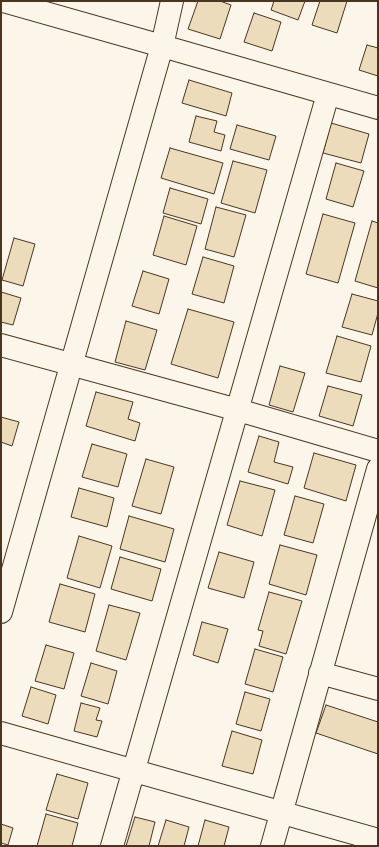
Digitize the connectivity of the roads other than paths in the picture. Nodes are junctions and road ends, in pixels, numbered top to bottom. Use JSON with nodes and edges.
{"nodes":[{"id":1,"x":3,"y":1,"type":"edge"},
{"id":2,"x":172,"y":1,"type":"edge"},
{"id":3,"x":162,"y":46,"type":"junction"},
{"id":4,"x":328,"y":94,"type":"junction"},
{"id":5,"x":378,"y":108,"type":"edge"},
{"id":6,"x":1,"y":345,"type":"edge"},
{"id":7,"x":71,"y":364,"type":"junction"},
{"id":8,"x":238,"y":410,"type":"junction"},
{"id":9,"x":378,"y":451,"type":"edge"},
{"id":10,"x":378,"y":469,"type":"edge"},
{"id":11,"x":1,"y":612,"type":"edge"},
{"id":12,"x":320,"y":673,"type":"junction"},
{"id":13,"x":378,"y":689,"type":"edge"},
{"id":14,"x":1,"y":733,"type":"edge"},
{"id":15,"x":134,"y":771,"type":"junction"},
{"id":16,"x":282,"y":813,"type":"junction"},
{"id":17,"x":378,"y":840,"type":"edge"},
{"id":18,"x":112,"y":846,"type":"edge"},
{"id":19,"x":272,"y":846,"type":"edge"}],
"edges":[{"from":1,"to":3,"type":"street"},
{"from":2,"to":3,"type":"street"},
{"from":3,"to":4,"type":"street"},
{"from":3,"to":7,"type":"street"},
{"from":4,"to":5,"type":"street"},
{"from":4,"to":8,"type":"street"},
{"from":6,"to":7,"type":"street"},
{"from":7,"to":8,"type":"street"},
{"from":7,"to":11,"type":"street"},
{"from":8,"to":9,"type":"street"},
{"from":8,"to":15,"type":"street"},
{"from":10,"to":12,"type":"street"},
{"from":12,"to":13,"type":"street"},
{"from":12,"to":16,"type":"street"},
{"from":14,"to":15,"type":"street"},
{"from":15,"to":16,"type":"street"},
{"from":15,"to":18,"type":"street"},
{"from":16,"to":17,"type":"street"},
{"from":16,"to":19,"type":"street"}]}
